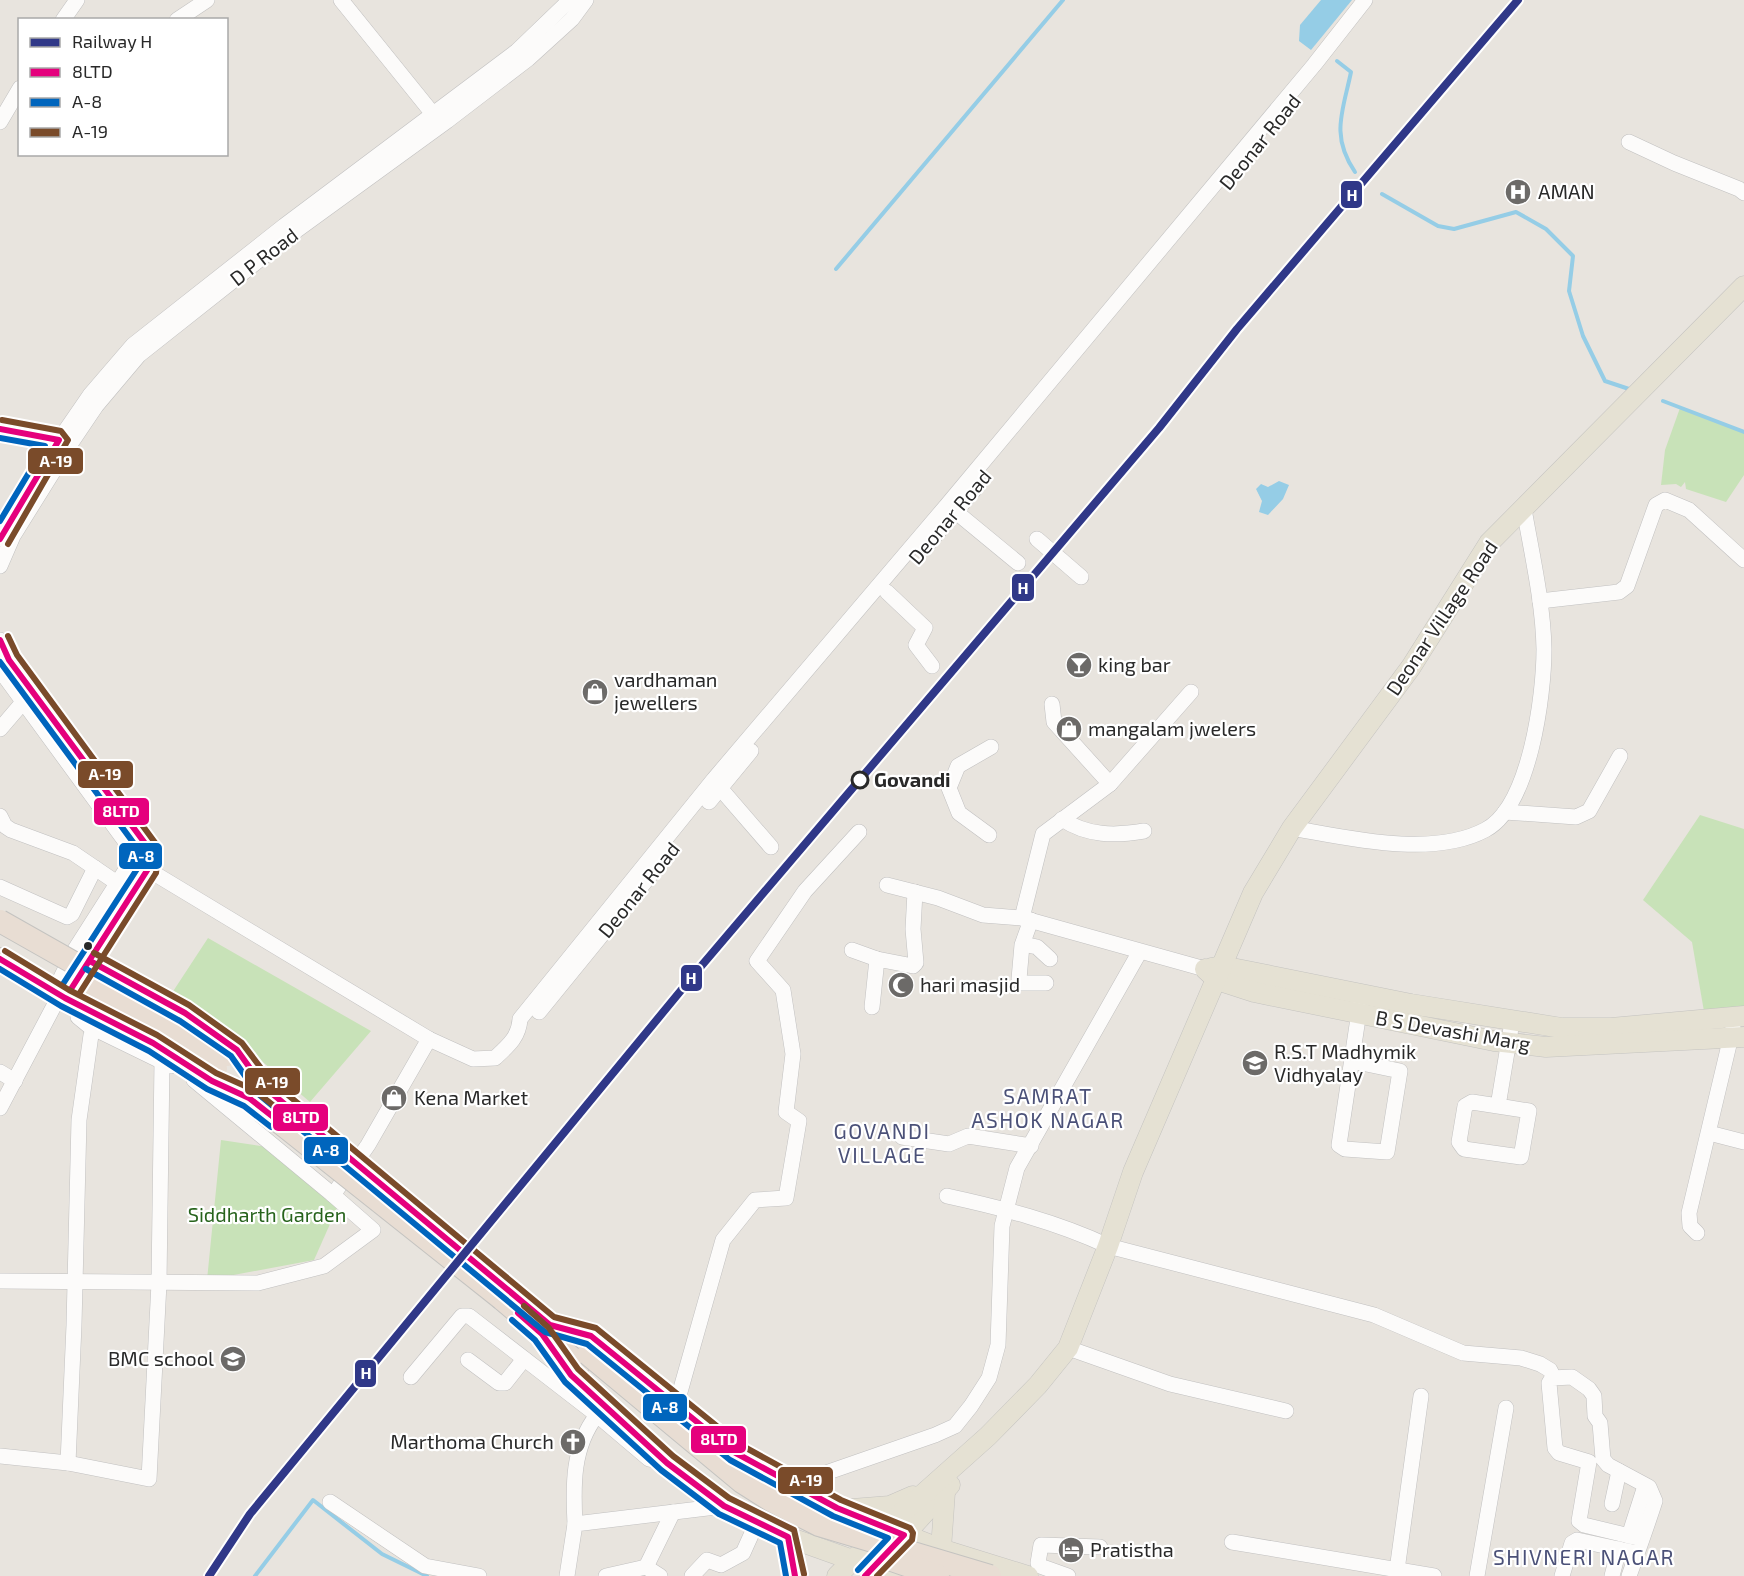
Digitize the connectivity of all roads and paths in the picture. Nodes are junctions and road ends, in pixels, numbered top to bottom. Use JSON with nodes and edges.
{"nodes":[{"id":1,"x":77,"y":0,"type":"edge"},
{"id":2,"x":207,"y":0,"type":"edge"},
{"id":3,"x":341,"y":0,"type":"edge"},
{"id":4,"x":570,"y":0,"type":"edge"},
{"id":5,"x":586,"y":0,"type":"edge"},
{"id":6,"x":1365,"y":0,"type":"edge"},
{"id":7,"x":1377,"y":0,"type":"edge"},
{"id":8,"x":64,"y":18,"type":"edge"},
{"id":9,"x":180,"y":18,"type":"edge"},
{"id":10,"x":554,"y":27,"type":"junction"},
{"id":11,"x":1300,"y":88,"type":"junction"},
{"id":12,"x":18,"y":91,"type":"edge"},
{"id":13,"x":433,"y":114,"type":"junction"},
{"id":14,"x":0,"y":122,"type":"edge"},
{"id":15,"x":1629,"y":142,"type":"dead end"},
{"id":16,"x":405,"y":144,"type":"junction"},
{"id":17,"x":1744,"y":193,"type":"edge"},
{"id":18,"x":1744,"y":286,"type":"edge"},
{"id":19,"x":0,"y":429,"type":"edge"},
{"id":20,"x":65,"y":441,"type":"junction"},
{"id":21,"x":951,"y":509,"type":"junction"},
{"id":22,"x":1524,"y":509,"type":"junction"},
{"id":23,"x":0,"y":539,"type":"edge"},
{"id":24,"x":1037,"y":539,"type":"dead end"},
{"id":25,"x":1744,"y":560,"type":"edge"},
{"id":26,"x":1018,"y":563,"type":"dead end"},
{"id":27,"x":0,"y":566,"type":"edge"},
{"id":28,"x":1081,"y":577,"type":"dead end"},
{"id":29,"x":887,"y":592,"type":"junction"},
{"id":30,"x":1540,"y":601,"type":"junction"},
{"id":31,"x":848,"y":631,"type":"junction"},
{"id":32,"x":0,"y":640,"type":"edge"},
{"id":33,"x":932,"y":666,"type":"dead end"},
{"id":34,"x":0,"y":670,"type":"edge"},
{"id":35,"x":1191,"y":692,"type":"dead end"},
{"id":36,"x":24,"y":701,"type":"junction"},
{"id":37,"x":1052,"y":704,"type":"dead end"},
{"id":38,"x":47,"y":722,"type":"junction"},
{"id":39,"x":0,"y":729,"type":"edge"},
{"id":40,"x":991,"y":747,"type":"dead end"},
{"id":41,"x":1620,"y":756,"type":"dead end"},
{"id":42,"x":1110,"y":784,"type":"junction"},
{"id":43,"x":720,"y":788,"type":"junction"},
{"id":44,"x":1505,"y":812,"type":"junction"},
{"id":45,"x":0,"y":816,"type":"edge"},
{"id":46,"x":1062,"y":819,"type":"junction"},
{"id":47,"x":1292,"y":828,"type":"junction"},
{"id":48,"x":1144,"y":831,"type":"dead end"},
{"id":49,"x":859,"y":832,"type":"dead end"},
{"id":50,"x":989,"y":835,"type":"dead end"},
{"id":51,"x":771,"y":847,"type":"dead end"},
{"id":52,"x":661,"y":853,"type":"junction"},
{"id":53,"x":132,"y":860,"type":"junction"},
{"id":54,"x":95,"y":868,"type":"junction"},
{"id":55,"x":148,"y":869,"type":"junction"},
{"id":56,"x":117,"y":883,"type":"junction"},
{"id":57,"x":887,"y":885,"type":"dead end"},
{"id":58,"x":0,"y":887,"type":"edge"},
{"id":59,"x":915,"y":891,"type":"junction"},
{"id":60,"x":0,"y":911,"type":"edge"},
{"id":61,"x":1027,"y":919,"type":"junction"},
{"id":62,"x":0,"y":921,"type":"edge"},
{"id":63,"x":1050,"y":926,"type":"junction"},
{"id":64,"x":0,"y":938,"type":"edge"},
{"id":65,"x":1023,"y":944,"type":"junction"},
{"id":66,"x":852,"y":950,"type":"dead end"},
{"id":67,"x":1139,"y":953,"type":"junction"},
{"id":68,"x":82,"y":956,"type":"junction"},
{"id":69,"x":877,"y":959,"type":"junction"},
{"id":70,"x":7,"y":968,"type":"edge"},
{"id":71,"x":1215,"y":972,"type":"junction"},
{"id":72,"x":1046,"y":983,"type":"dead end"},
{"id":73,"x":1256,"y":983,"type":"junction"},
{"id":74,"x":1361,"y":993,"type":"junction"},
{"id":75,"x":59,"y":1000,"type":"junction"},
{"id":76,"x":872,"y":1007,"type":"dead end"},
{"id":77,"x":1358,"y":1014,"type":"junction"},
{"id":78,"x":1740,"y":1016,"type":"edge"},
{"id":79,"x":1512,"y":1022,"type":"junction"},
{"id":80,"x":91,"y":1035,"type":"dead end"},
{"id":81,"x":1737,"y":1037,"type":"edge"},
{"id":82,"x":429,"y":1039,"type":"junction"},
{"id":83,"x":1508,"y":1043,"type":"junction"},
{"id":84,"x":162,"y":1061,"type":"junction"},
{"id":85,"x":1352,"y":1061,"type":"junction"},
{"id":86,"x":222,"y":1062,"type":"junction"},
{"id":87,"x":8,"y":1076,"type":"edge"},
{"id":88,"x":256,"y":1092,"type":"junction"},
{"id":89,"x":1498,"y":1106,"type":"junction"},
{"id":90,"x":0,"y":1108,"type":"edge"},
{"id":91,"x":1709,"y":1133,"type":"junction"},
{"id":92,"x":902,"y":1137,"type":"dead end"},
{"id":93,"x":1744,"y":1142,"type":"edge"},
{"id":94,"x":1031,"y":1146,"type":"junction"},
{"id":95,"x":333,"y":1195,"type":"junction"},
{"id":96,"x":947,"y":1196,"type":"dead end"},
{"id":97,"x":1006,"y":1209,"type":"junction"},
{"id":98,"x":1696,"y":1233,"type":"dead end"},
{"id":99,"x":1108,"y":1246,"type":"junction"},
{"id":100,"x":0,"y":1281,"type":"edge"},
{"id":101,"x":75,"y":1282,"type":"junction"},
{"id":102,"x":159,"y":1283,"type":"junction"},
{"id":103,"x":546,"y":1329,"type":"junction"},
{"id":104,"x":1068,"y":1348,"type":"junction"},
{"id":105,"x":524,"y":1359,"type":"junction"},
{"id":106,"x":584,"y":1359,"type":"junction"},
{"id":107,"x":468,"y":1360,"type":"dead end"},
{"id":108,"x":411,"y":1377,"type":"dead end"},
{"id":109,"x":1554,"y":1378,"type":"junction"},
{"id":110,"x":1421,"y":1396,"type":"dead end"},
{"id":111,"x":676,"y":1406,"type":"junction"},
{"id":112,"x":1506,"y":1408,"type":"dead end"},
{"id":113,"x":1286,"y":1411,"type":"dead end"},
{"id":114,"x":597,"y":1415,"type":"junction"},
{"id":115,"x":0,"y":1456,"type":"edge"},
{"id":116,"x":1596,"y":1461,"type":"junction"},
{"id":117,"x":68,"y":1463,"type":"junction"},
{"id":118,"x":667,"y":1463,"type":"junction"},
{"id":119,"x":1619,"y":1471,"type":"junction"},
{"id":120,"x":791,"y":1485,"type":"junction"},
{"id":121,"x":940,"y":1487,"type":"junction"},
{"id":122,"x":330,"y":1502,"type":"dead end"},
{"id":123,"x":1612,"y":1504,"type":"dead end"},
{"id":124,"x":724,"y":1506,"type":"junction"},
{"id":125,"x":837,"y":1508,"type":"junction"},
{"id":126,"x":673,"y":1512,"type":"junction"},
{"id":127,"x":757,"y":1522,"type":"junction"},
{"id":128,"x":575,"y":1524,"type":"junction"},
{"id":129,"x":886,"y":1527,"type":"junction"},
{"id":130,"x":904,"y":1535,"type":"junction"},
{"id":131,"x":788,"y":1537,"type":"junction"},
{"id":132,"x":1636,"y":1537,"type":"junction"},
{"id":133,"x":1232,"y":1542,"type":"dead end"},
{"id":134,"x":1100,"y":1548,"type":"dead end"},
{"id":135,"x":941,"y":1549,"type":"junction"},
{"id":136,"x":1618,"y":1554,"type":"junction"},
{"id":137,"x":1633,"y":1564,"type":"edge"},
{"id":138,"x":864,"y":1568,"type":"edge"},
{"id":139,"x":1397,"y":1570,"type":"junction"},
{"id":140,"x":643,"y":1573,"type":"edge"},
{"id":141,"x":1060,"y":1575,"type":"edge"},
{"id":142,"x":478,"y":1576,"type":"edge"},
{"id":143,"x":567,"y":1576,"type":"edge"},
{"id":144,"x":606,"y":1576,"type":"edge"},
{"id":145,"x":660,"y":1576,"type":"edge"},
{"id":146,"x":692,"y":1576,"type":"edge"},
{"id":147,"x":795,"y":1576,"type":"edge"},
{"id":148,"x":837,"y":1576,"type":"edge"},
{"id":149,"x":897,"y":1576,"type":"edge"},
{"id":150,"x":938,"y":1576,"type":"edge"},
{"id":151,"x":990,"y":1576,"type":"edge"},
{"id":152,"x":1028,"y":1576,"type":"edge"},
{"id":153,"x":1434,"y":1576,"type":"edge"},
{"id":154,"x":1478,"y":1576,"type":"edge"},
{"id":155,"x":1562,"y":1576,"type":"edge"},
{"id":156,"x":1612,"y":1576,"type":"edge"}],
"edges":[{"from":1,"to":8,"type":"street"},
{"from":2,"to":9,"type":"street"},
{"from":3,"to":13,"type":"street"},
{"from":4,"to":10,"type":"street","name":"D P Road"},
{"from":5,"to":10,"type":"street","name":"D P Road"},
{"from":6,"to":11,"type":"street","name":"Deonar Road"},
{"from":7,"to":11,"type":"street","name":"Deonar Road"},
{"from":10,"to":13,"type":"street","name":"D P Road"},
{"from":10,"to":16,"type":"street","name":"D P Road"},
{"from":11,"to":21,"type":"street","name":"Deonar Road"},
{"from":12,"to":14,"type":"street"},
{"from":13,"to":16,"type":"street","name":"D P Road"},
{"from":15,"to":17,"type":"street"},
{"from":16,"to":20,"type":"street","name":"D P Road"},
{"from":18,"to":22,"type":"main road","name":"Deonar Village Road"},
{"from":19,"to":20,"type":"street"},
{"from":20,"to":23,"type":"street","name":"D P Road"},
{"from":20,"to":27,"type":"street","name":"D P Road"},
{"from":21,"to":26,"type":"street"},
{"from":21,"to":29,"type":"street","name":"Deonar Road"},
{"from":21,"to":31,"type":"street","name":"Deonar Road"},
{"from":22,"to":30,"type":"street"},
{"from":22,"to":47,"type":"main road","name":"Deonar Village Road"},
{"from":24,"to":28,"type":"street"},
{"from":25,"to":30,"type":"street"},
{"from":29,"to":31,"type":"street","name":"Deonar Road"},
{"from":29,"to":33,"type":"street"},
{"from":30,"to":44,"type":"street"},
{"from":31,"to":43,"type":"street","name":"Deonar Road"},
{"from":31,"to":52,"type":"street","name":"Deonar Road"},
{"from":32,"to":38,"type":"street"},
{"from":34,"to":36,"type":"street"},
{"from":35,"to":42,"type":"street"},
{"from":36,"to":38,"type":"street"},
{"from":36,"to":39,"type":"street"},
{"from":37,"to":42,"type":"street"},
{"from":38,"to":53,"type":"street"},
{"from":38,"to":55,"type":"street"},
{"from":40,"to":50,"type":"street"},
{"from":41,"to":44,"type":"street"},
{"from":42,"to":46,"type":"street"},
{"from":43,"to":51,"type":"street"},
{"from":43,"to":52,"type":"street","name":"Deonar Road"},
{"from":44,"to":47,"type":"street"},
{"from":45,"to":54,"type":"street"},
{"from":46,"to":48,"type":"street"},
{"from":46,"to":61,"type":"street"},
{"from":47,"to":71,"type":"main road","name":"Deonar Village Road"},
{"from":49,"to":111,"type":"street"},
{"from":52,"to":82,"type":"street","name":"Deonar Road"},
{"from":53,"to":55,"type":"street","name":"Deonar Road"},
{"from":53,"to":56,"type":"street"},
{"from":54,"to":56,"type":"street"},
{"from":54,"to":58,"type":"street"},
{"from":55,"to":68,"type":"street"},
{"from":55,"to":82,"type":"street","name":"Deonar Road"},
{"from":56,"to":68,"type":"street"},
{"from":57,"to":59,"type":"street","name":"B S Devashi Marg"},
{"from":59,"to":61,"type":"street","name":"B S Devashi Marg"},
{"from":59,"to":69,"type":"street"},
{"from":60,"to":68,"type":"highway"},
{"from":61,"to":63,"type":"street","name":"B S Devashi Marg"},
{"from":61,"to":65,"type":"street"},
{"from":62,"to":86,"type":"highway","bridge":true},
{"from":63,"to":65,"type":"street"},
{"from":63,"to":67,"type":"street","name":"B S Devashi Marg"},
{"from":64,"to":86,"type":"highway","bridge":true},
{"from":65,"to":72,"type":"street"},
{"from":66,"to":69,"type":"street"},
{"from":67,"to":71,"type":"street","name":"B S Devashi Marg"},
{"from":67,"to":94,"type":"street"},
{"from":68,"to":75,"type":"street"},
{"from":68,"to":88,"type":"highway"},
{"from":69,"to":76,"type":"street"},
{"from":70,"to":75,"type":"highway"},
{"from":71,"to":73,"type":"main road","name":"B S Devashi Marg"},
{"from":71,"to":99,"type":"main road","name":"Deonar Village Road"},
{"from":73,"to":74,"type":"main road","name":"B S Devashi Marg"},
{"from":73,"to":77,"type":"main road","name":"B S Devashi Marg"},
{"from":74,"to":77,"type":"street"},
{"from":74,"to":79,"type":"main road","name":"B S Devashi Marg"},
{"from":75,"to":84,"type":"street"},
{"from":75,"to":87,"type":"street"},
{"from":75,"to":88,"type":"highway"},
{"from":77,"to":83,"type":"main road","name":"B S Devashi Marg"},
{"from":77,"to":85,"type":"street"},
{"from":78,"to":79,"type":"main road","name":"B S Devashi Marg"},
{"from":78,"to":81,"type":"street"},
{"from":79,"to":83,"type":"street"},
{"from":80,"to":101,"type":"street"},
{"from":81,"to":83,"type":"main road","name":"B S Devashi Marg"},
{"from":81,"to":91,"type":"street"},
{"from":82,"to":95,"type":"street"},
{"from":83,"to":89,"type":"street"},
{"from":84,"to":95,"type":"street"},
{"from":84,"to":102,"type":"street"},
{"from":85,"to":85,"type":"street"},
{"from":86,"to":88,"type":"highway"},
{"from":87,"to":90,"type":"street"},
{"from":88,"to":103,"type":"highway","bridge":true},
{"from":89,"to":89,"type":"street"},
{"from":91,"to":93,"type":"street"},
{"from":91,"to":98,"type":"street"},
{"from":92,"to":94,"type":"street"},
{"from":94,"to":97,"type":"street"},
{"from":95,"to":102,"type":"street"},
{"from":96,"to":97,"type":"street"},
{"from":97,"to":99,"type":"street"},
{"from":97,"to":120,"type":"street"},
{"from":99,"to":104,"type":"main road","name":"Deonar Village Road"},
{"from":99,"to":109,"type":"street"},
{"from":100,"to":101,"type":"street"},
{"from":101,"to":102,"type":"street"},
{"from":101,"to":117,"type":"street"},
{"from":102,"to":117,"type":"street"},
{"from":103,"to":106,"type":"highway"},
{"from":103,"to":111,"type":"main road"},
{"from":103,"to":118,"type":"main road"},
{"from":104,"to":113,"type":"street"},
{"from":104,"to":121,"type":"main road","name":"Deonar Village Road"},
{"from":105,"to":107,"type":"street"},
{"from":105,"to":108,"type":"street"},
{"from":105,"to":114,"type":"street"},
{"from":106,"to":150,"type":"highway","bridge":true},
{"from":106,"to":151,"type":"highway","bridge":true},
{"from":109,"to":116,"type":"street"},
{"from":109,"to":116,"type":"street"},
{"from":110,"to":139,"type":"street"},
{"from":111,"to":120,"type":"main road"},
{"from":112,"to":154,"type":"street"},
{"from":114,"to":118,"type":"street"},
{"from":114,"to":128,"type":"street"},
{"from":115,"to":117,"type":"street"},
{"from":116,"to":119,"type":"street"},
{"from":116,"to":132,"type":"street"},
{"from":118,"to":124,"type":"main road"},
{"from":119,"to":123,"type":"street"},
{"from":119,"to":132,"type":"street"},
{"from":120,"to":125,"type":"main road"},
{"from":121,"to":125,"type":"main road"},
{"from":121,"to":129,"type":"main road"},
{"from":121,"to":130,"type":"main road"},
{"from":121,"to":135,"type":"main road"},
{"from":122,"to":142,"type":"street"},
{"from":124,"to":126,"type":"street"},
{"from":124,"to":127,"type":"main road"},
{"from":125,"to":129,"type":"main road"},
{"from":126,"to":128,"type":"street"},
{"from":126,"to":140,"type":"street"},
{"from":127,"to":131,"type":"main road"},
{"from":127,"to":146,"type":"street"},
{"from":128,"to":143,"type":"street"},
{"from":129,"to":130,"type":"main road"},
{"from":129,"to":138,"type":"main road"},
{"from":130,"to":135,"type":"main road"},
{"from":130,"to":138,"type":"main road"},
{"from":131,"to":138,"type":"main road"},
{"from":131,"to":147,"type":"main road"},
{"from":132,"to":137,"type":"street"},
{"from":133,"to":139,"type":"street"},
{"from":134,"to":141,"type":"street"},
{"from":135,"to":152,"type":"main road"},
{"from":136,"to":137,"type":"street"},
{"from":136,"to":155,"type":"street"},
{"from":136,"to":156,"type":"street"},
{"from":138,"to":148,"type":"main road"},
{"from":138,"to":149,"type":"main road"},
{"from":139,"to":153,"type":"street"},
{"from":140,"to":144,"type":"street"},
{"from":140,"to":145,"type":"street"}]}
